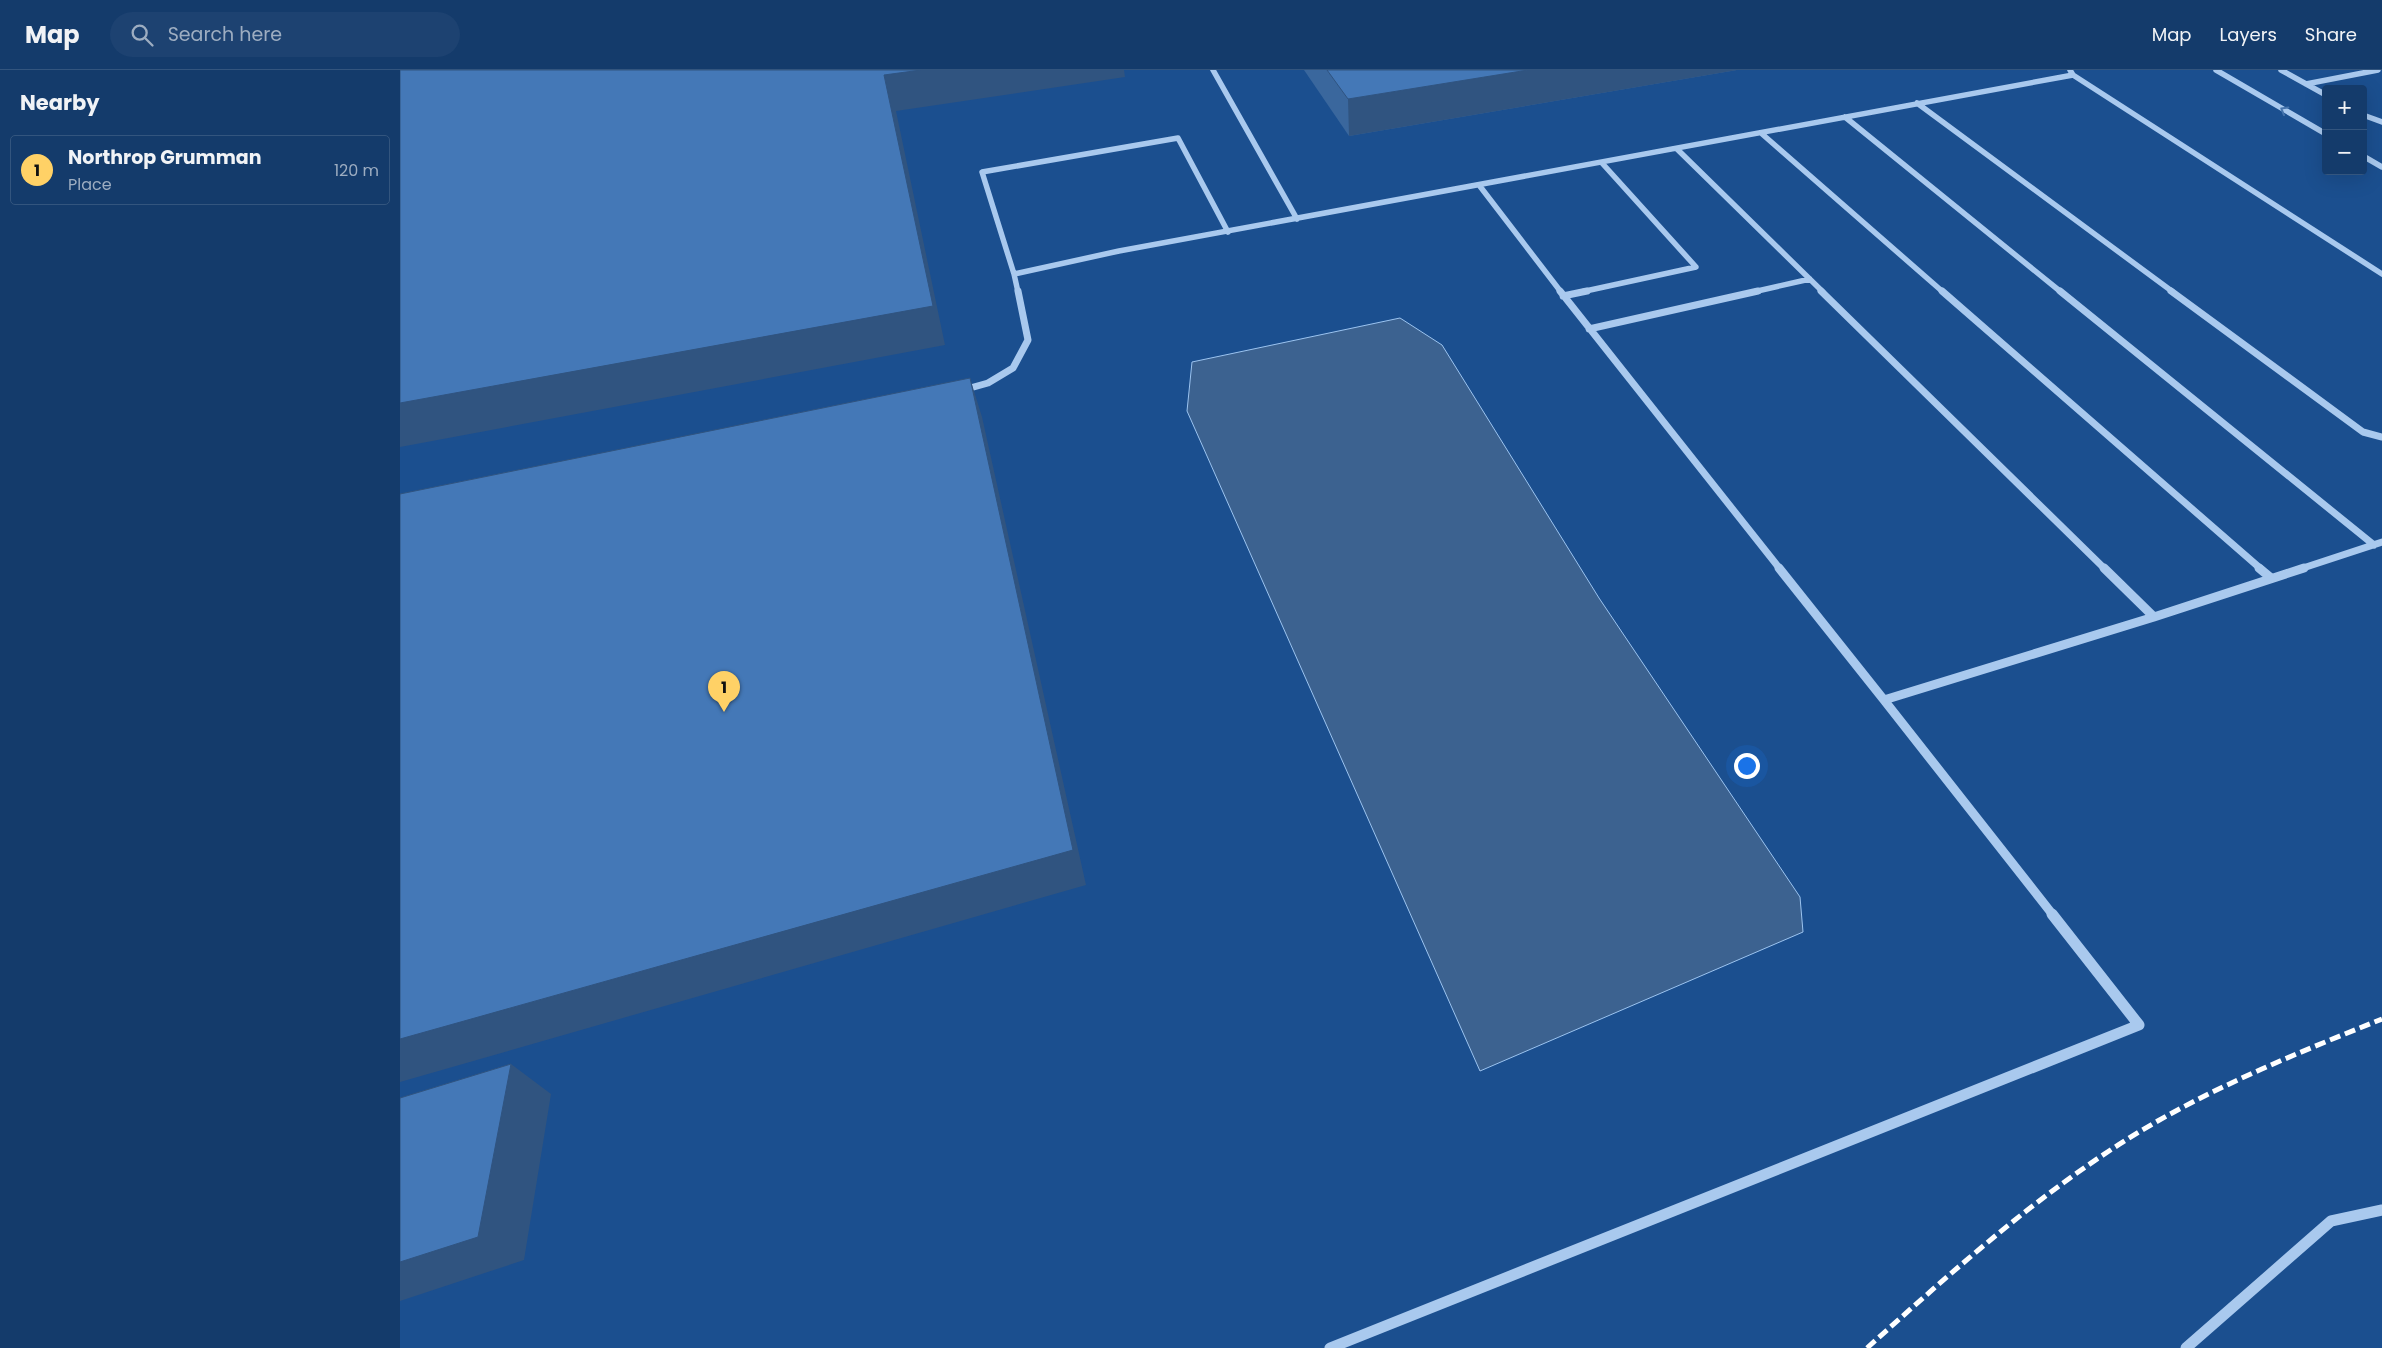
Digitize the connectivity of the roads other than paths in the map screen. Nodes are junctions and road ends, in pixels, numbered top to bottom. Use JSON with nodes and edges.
{"nodes":[{"id":1,"x":1213,"y":70,"type":"edge"},
{"id":2,"x":2216,"y":70,"type":"edge"},
{"id":3,"x":2281,"y":70,"type":"edge"},
{"id":4,"x":2378,"y":70,"type":"edge"},
{"id":5,"x":2071,"y":73,"type":"edge"},
{"id":6,"x":2306,"y":84,"type":"junction"},
{"id":7,"x":2322,"y":93,"type":"edge"},
{"id":8,"x":1917,"y":103,"type":"junction"},
{"id":9,"x":2367,"y":116,"type":"edge"},
{"id":10,"x":1845,"y":117,"type":"junction"},
{"id":11,"x":2382,"y":122,"type":"edge"},
{"id":12,"x":2322,"y":132,"type":"edge"},
{"id":13,"x":1760,"y":133,"type":"junction"},
{"id":14,"x":1677,"y":149,"type":"junction"},
{"id":15,"x":2367,"y":158,"type":"edge"},
{"id":16,"x":1602,"y":162,"type":"junction"},
{"id":17,"x":2382,"y":167,"type":"edge"},
{"id":18,"x":1479,"y":186,"type":"junction"},
{"id":19,"x":1297,"y":219,"type":"junction"},
{"id":20,"x":1228,"y":232,"type":"junction"},
{"id":21,"x":1014,"y":274,"type":"junction"},
{"id":22,"x":2382,"y":274,"type":"edge"},
{"id":23,"x":1810,"y":279,"type":"junction"},
{"id":24,"x":1563,"y":296,"type":"junction"},
{"id":25,"x":1589,"y":329,"type":"junction"},
{"id":26,"x":951,"y":393,"type":"edge"},
{"id":27,"x":2382,"y":437,"type":"edge"},
{"id":28,"x":2382,"y":542,"type":"edge"},
{"id":29,"x":2374,"y":545,"type":"junction"},
{"id":30,"x":2271,"y":578,"type":"junction"},
{"id":31,"x":2154,"y":617,"type":"junction"},
{"id":32,"x":1884,"y":700,"type":"junction"},
{"id":33,"x":2382,"y":1210,"type":"edge"},
{"id":34,"x":1330,"y":1348,"type":"edge"},
{"id":35,"x":2186,"y":1348,"type":"edge"}],
"edges":[{"from":1,"to":19,"type":"lane"},
{"from":12,"to":2,"type":"lane","one_way":true},
{"from":3,"to":6,"type":"lane"},
{"from":4,"to":6,"type":"lane"},
{"from":5,"to":8,"type":"lane"},
{"from":5,"to":22,"type":"lane"},
{"from":6,"to":7,"type":"lane"},
{"from":8,"to":10,"type":"lane"},
{"from":8,"to":27,"type":"lane"},
{"from":9,"to":11,"type":"lane"},
{"from":10,"to":13,"type":"lane"},
{"from":10,"to":29,"type":"lane"},
{"from":13,"to":14,"type":"lane"},
{"from":13,"to":30,"type":"lane"},
{"from":14,"to":16,"type":"lane"},
{"from":14,"to":23,"type":"lane"},
{"from":15,"to":17,"type":"lane"},
{"from":16,"to":18,"type":"lane"},
{"from":16,"to":24,"type":"lane"},
{"from":18,"to":19,"type":"lane"},
{"from":18,"to":24,"type":"lane"},
{"from":19,"to":20,"type":"lane"},
{"from":20,"to":21,"type":"lane"},
{"from":20,"to":21,"type":"lane"},
{"from":21,"to":26,"type":"lane"},
{"from":23,"to":25,"type":"lane"},
{"from":23,"to":31,"type":"lane"},
{"from":24,"to":25,"type":"lane"},
{"from":25,"to":32,"type":"lane"},
{"from":28,"to":29,"type":"lane"},
{"from":29,"to":30,"type":"lane"},
{"from":30,"to":31,"type":"lane"},
{"from":31,"to":32,"type":"lane"},
{"from":32,"to":34,"type":"lane"},
{"from":33,"to":35,"type":"lane"}]}
